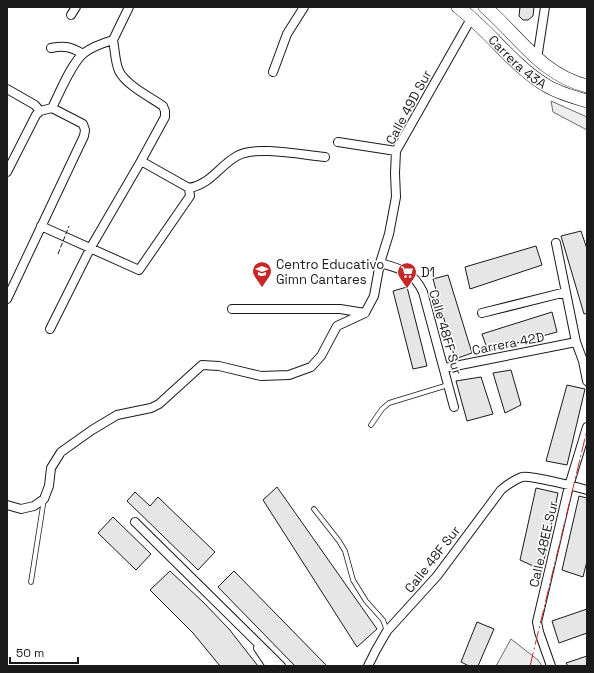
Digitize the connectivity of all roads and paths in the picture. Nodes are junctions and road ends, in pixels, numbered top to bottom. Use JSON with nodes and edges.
{"nodes":[{"id":1,"x":76,"y":7,"type":"edge"},
{"id":2,"x":129,"y":7,"type":"edge"},
{"id":3,"x":304,"y":7,"type":"edge"},
{"id":4,"x":458,"y":7,"type":"edge"},
{"id":5,"x":486,"y":7,"type":"edge"},
{"id":6,"x":545,"y":7,"type":"edge"},
{"id":7,"x":71,"y":15,"type":"dead end"},
{"id":8,"x":472,"y":18,"type":"junction"},
{"id":9,"x":113,"y":40,"type":"junction"},
{"id":10,"x":51,"y":48,"type":"dead end"},
{"id":11,"x":83,"y":54,"type":"junction"},
{"id":12,"x":537,"y":59,"type":"junction"},
{"id":13,"x":273,"y":72,"type":"dead end"},
{"id":14,"x":587,"y":86,"type":"edge"},
{"id":15,"x":7,"y":89,"type":"edge"},
{"id":16,"x":587,"y":101,"type":"edge"},
{"id":17,"x":52,"y":108,"type":"junction"},
{"id":18,"x":40,"y":112,"type":"junction"},
{"id":19,"x":338,"y":142,"type":"dead end"},
{"id":20,"x":396,"y":151,"type":"junction"},
{"id":21,"x":325,"y":157,"type":"dead end"},
{"id":22,"x":141,"y":160,"type":"junction"},
{"id":23,"x":7,"y":172,"type":"edge"},
{"id":24,"x":189,"y":188,"type":"junction"},
{"id":25,"x":41,"y":226,"type":"junction"},
{"id":26,"x":556,"y":243,"type":"dead end"},
{"id":27,"x":91,"y":247,"type":"junction"},
{"id":28,"x":380,"y":263,"type":"junction"},
{"id":29,"x":566,"y":292,"type":"junction"},
{"id":30,"x":7,"y":299,"type":"edge"},
{"id":31,"x":232,"y":309,"type":"dead end"},
{"id":32,"x":365,"y":313,"type":"junction"},
{"id":33,"x":482,"y":313,"type":"dead end"},
{"id":34,"x":50,"y":329,"type":"dead end"},
{"id":35,"x":576,"y":342,"type":"junction"},
{"id":36,"x":585,"y":361,"type":"edge"},
{"id":37,"x":445,"y":368,"type":"junction"},
{"id":38,"x":587,"y":381,"type":"edge"},
{"id":39,"x":449,"y":385,"type":"junction"},
{"id":40,"x":454,"y":407,"type":"dead end"},
{"id":41,"x":371,"y":424,"type":"dead end"},
{"id":42,"x":587,"y":427,"type":"edge"},
{"id":43,"x":570,"y":485,"type":"junction"},
{"id":44,"x":587,"y":490,"type":"edge"},
{"id":45,"x":44,"y":499,"type":"junction"},
{"id":46,"x":7,"y":505,"type":"edge"},
{"id":47,"x":314,"y":509,"type":"dead end"},
{"id":48,"x":135,"y":522,"type":"dead end"},
{"id":49,"x":31,"y":582,"type":"dead end"},
{"id":50,"x":246,"y":631,"type":"junction"},
{"id":51,"x":387,"y":631,"type":"junction"},
{"id":52,"x":270,"y":666,"type":"edge"},
{"id":53,"x":281,"y":666,"type":"edge"},
{"id":54,"x":368,"y":666,"type":"edge"},
{"id":55,"x":551,"y":666,"type":"edge"}],
"edges":[{"from":1,"to":7,"type":"street"},
{"from":2,"to":9,"type":"street"},
{"from":3,"to":13,"type":"street"},
{"from":4,"to":8,"type":"main road","name":"Carrera 43A"},
{"from":5,"to":12,"type":"main road","name":"Carrera 43A"},
{"from":6,"to":12,"type":"street"},
{"from":8,"to":16,"type":"main road","name":"Carrera 43A"},
{"from":8,"to":20,"type":"street","name":"Calle 49D Sur"},
{"from":9,"to":11,"type":"street"},
{"from":9,"to":22,"type":"street"},
{"from":10,"to":11,"type":"street"},
{"from":11,"to":17,"type":"street"},
{"from":12,"to":14,"type":"main road","name":"Carrera 43A"},
{"from":15,"to":18,"type":"street"},
{"from":17,"to":18,"type":"street"},
{"from":17,"to":25,"type":"street"},
{"from":18,"to":23,"type":"street"},
{"from":19,"to":20,"type":"street"},
{"from":20,"to":28,"type":"street","name":"Calle 49D Sur"},
{"from":21,"to":24,"type":"street"},
{"from":22,"to":24,"type":"street"},
{"from":22,"to":27,"type":"street"},
{"from":24,"to":27,"type":"street"},
{"from":25,"to":27,"type":"street"},
{"from":25,"to":30,"type":"street"},
{"from":26,"to":29,"type":"street"},
{"from":27,"to":34,"type":"street"},
{"from":28,"to":32,"type":"street","name":"Calle 49D Sur"},
{"from":28,"to":37,"type":"street","name":"Calle 48FF Sur"},
{"from":29,"to":33,"type":"street"},
{"from":29,"to":35,"type":"street"},
{"from":31,"to":32,"type":"street"},
{"from":32,"to":45,"type":"street"},
{"from":35,"to":36,"type":"street"},
{"from":35,"to":37,"type":"street","name":"Carrera 42D"},
{"from":36,"to":38,"type":"street"},
{"from":37,"to":39,"type":"street","name":"Calle 48FF Sur"},
{"from":39,"to":40,"type":"street","name":"Calle 48FF Sur"},
{"from":39,"to":41,"type":"lane"},
{"from":42,"to":43,"type":"street","name":"Calle 48EE Sur"},
{"from":43,"to":44,"type":"street"},
{"from":43,"to":51,"type":"street","name":"Calle 48F Sur"},
{"from":43,"to":55,"type":"street","name":"Calle 48EE Sur"},
{"from":45,"to":46,"type":"street"},
{"from":45,"to":49,"type":"lane"},
{"from":47,"to":51,"type":"lane"},
{"from":48,"to":50,"type":"street"},
{"from":50,"to":52,"type":"street"},
{"from":50,"to":53,"type":"street"},
{"from":51,"to":54,"type":"street","name":"Calle 48F Sur"}]}
